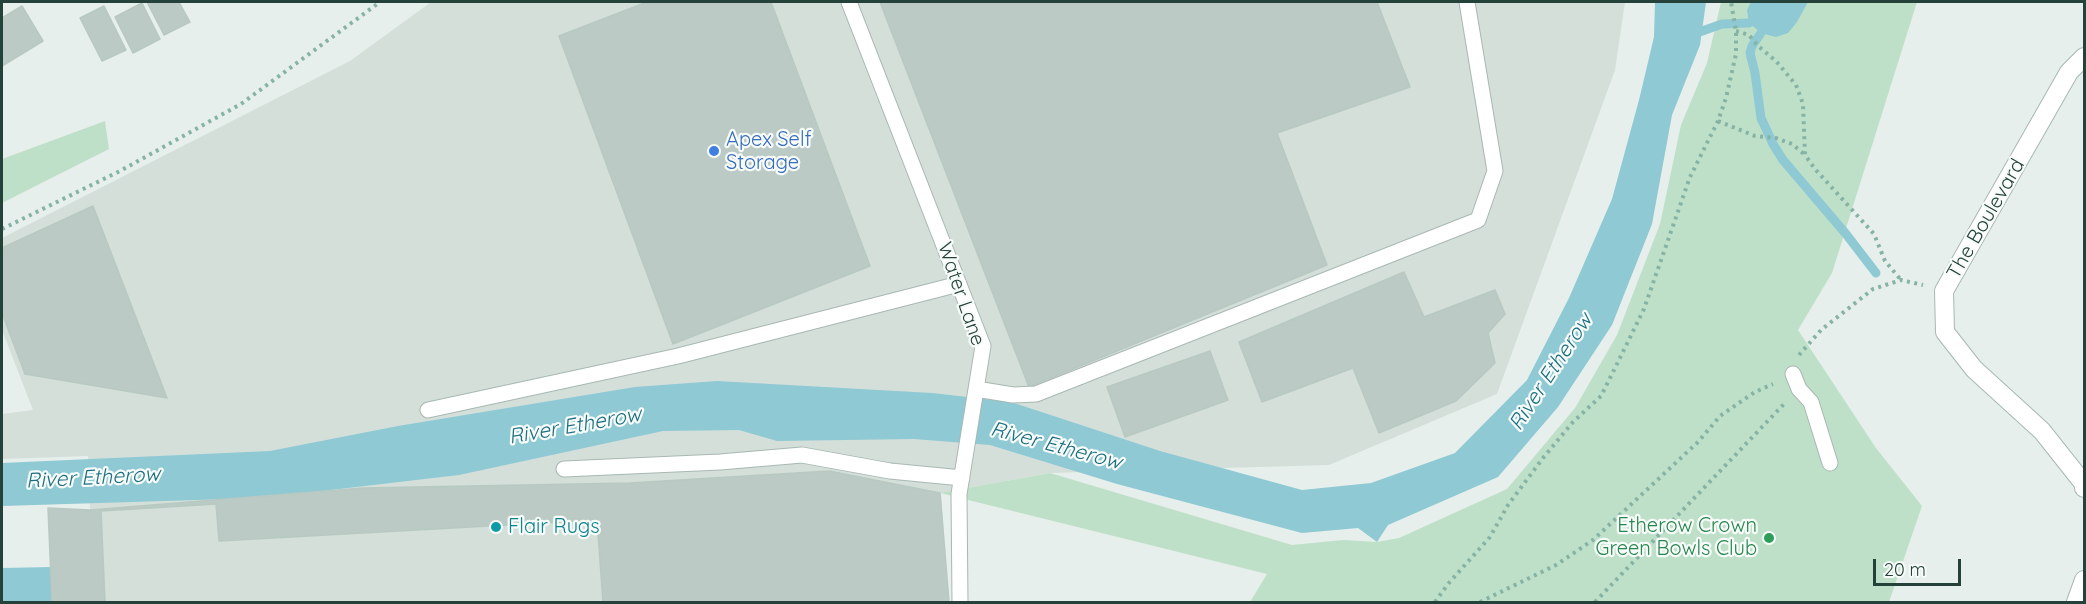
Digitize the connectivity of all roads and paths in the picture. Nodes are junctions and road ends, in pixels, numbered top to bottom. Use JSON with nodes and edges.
{"nodes":[{"id":1,"x":380,"y":2,"type":"edge"},
{"id":2,"x":849,"y":2,"type":"edge"},
{"id":3,"x":1467,"y":2,"type":"edge"},
{"id":4,"x":1731,"y":2,"type":"edge"},
{"id":5,"x":1736,"y":30,"type":"junction"},
{"id":6,"x":2085,"y":57,"type":"edge"},
{"id":7,"x":1718,"y":122,"type":"junction"},
{"id":8,"x":1804,"y":155,"type":"junction"},
{"id":9,"x":2,"y":229,"type":"edge"},
{"id":10,"x":1901,"y":280,"type":"junction"},
{"id":11,"x":959,"y":284,"type":"junction"},
{"id":12,"x":1944,"y":291,"type":"junction"},
{"id":13,"x":1796,"y":381,"type":"junction"},
{"id":14,"x":976,"y":390,"type":"junction"},
{"id":15,"x":428,"y":410,"type":"dead end"},
{"id":16,"x":1830,"y":463,"type":"dead end"},
{"id":17,"x":564,"y":470,"type":"dead end"},
{"id":18,"x":962,"y":477,"type":"junction"},
{"id":19,"x":2085,"y":488,"type":"edge"},
{"id":20,"x":2085,"y":580,"type":"edge"},
{"id":21,"x":960,"y":603,"type":"edge"},
{"id":22,"x":1436,"y":603,"type":"edge"},
{"id":23,"x":1480,"y":603,"type":"edge"},
{"id":24,"x":1595,"y":603,"type":"edge"},
{"id":25,"x":2076,"y":603,"type":"edge"}],
"edges":[{"from":1,"to":9,"type":"path"},
{"from":2,"to":11,"type":"lane","name":"Water Lane"},
{"from":3,"to":14,"type":"lane"},
{"from":4,"to":5,"type":"path"},
{"from":5,"to":7,"type":"path"},
{"from":5,"to":8,"type":"path"},
{"from":6,"to":12,"type":"street","name":"The Boulevard"},
{"from":7,"to":8,"type":"path"},
{"from":7,"to":22,"type":"path"},
{"from":8,"to":10,"type":"path"},
{"from":10,"to":12,"type":"path"},
{"from":10,"to":13,"type":"path"},
{"from":11,"to":14,"type":"lane","name":"Water Lane"},
{"from":11,"to":15,"type":"lane"},
{"from":12,"to":19,"type":"street","name":"The Boulevard"},
{"from":13,"to":16,"type":"lane"},
{"from":13,"to":23,"type":"path"},
{"from":13,"to":24,"type":"path"},
{"from":14,"to":18,"type":"lane","name":"Water Lane"},
{"from":17,"to":18,"type":"lane"},
{"from":18,"to":21,"type":"lane","name":"Water Lane"},
{"from":20,"to":25,"type":"street"}]}
